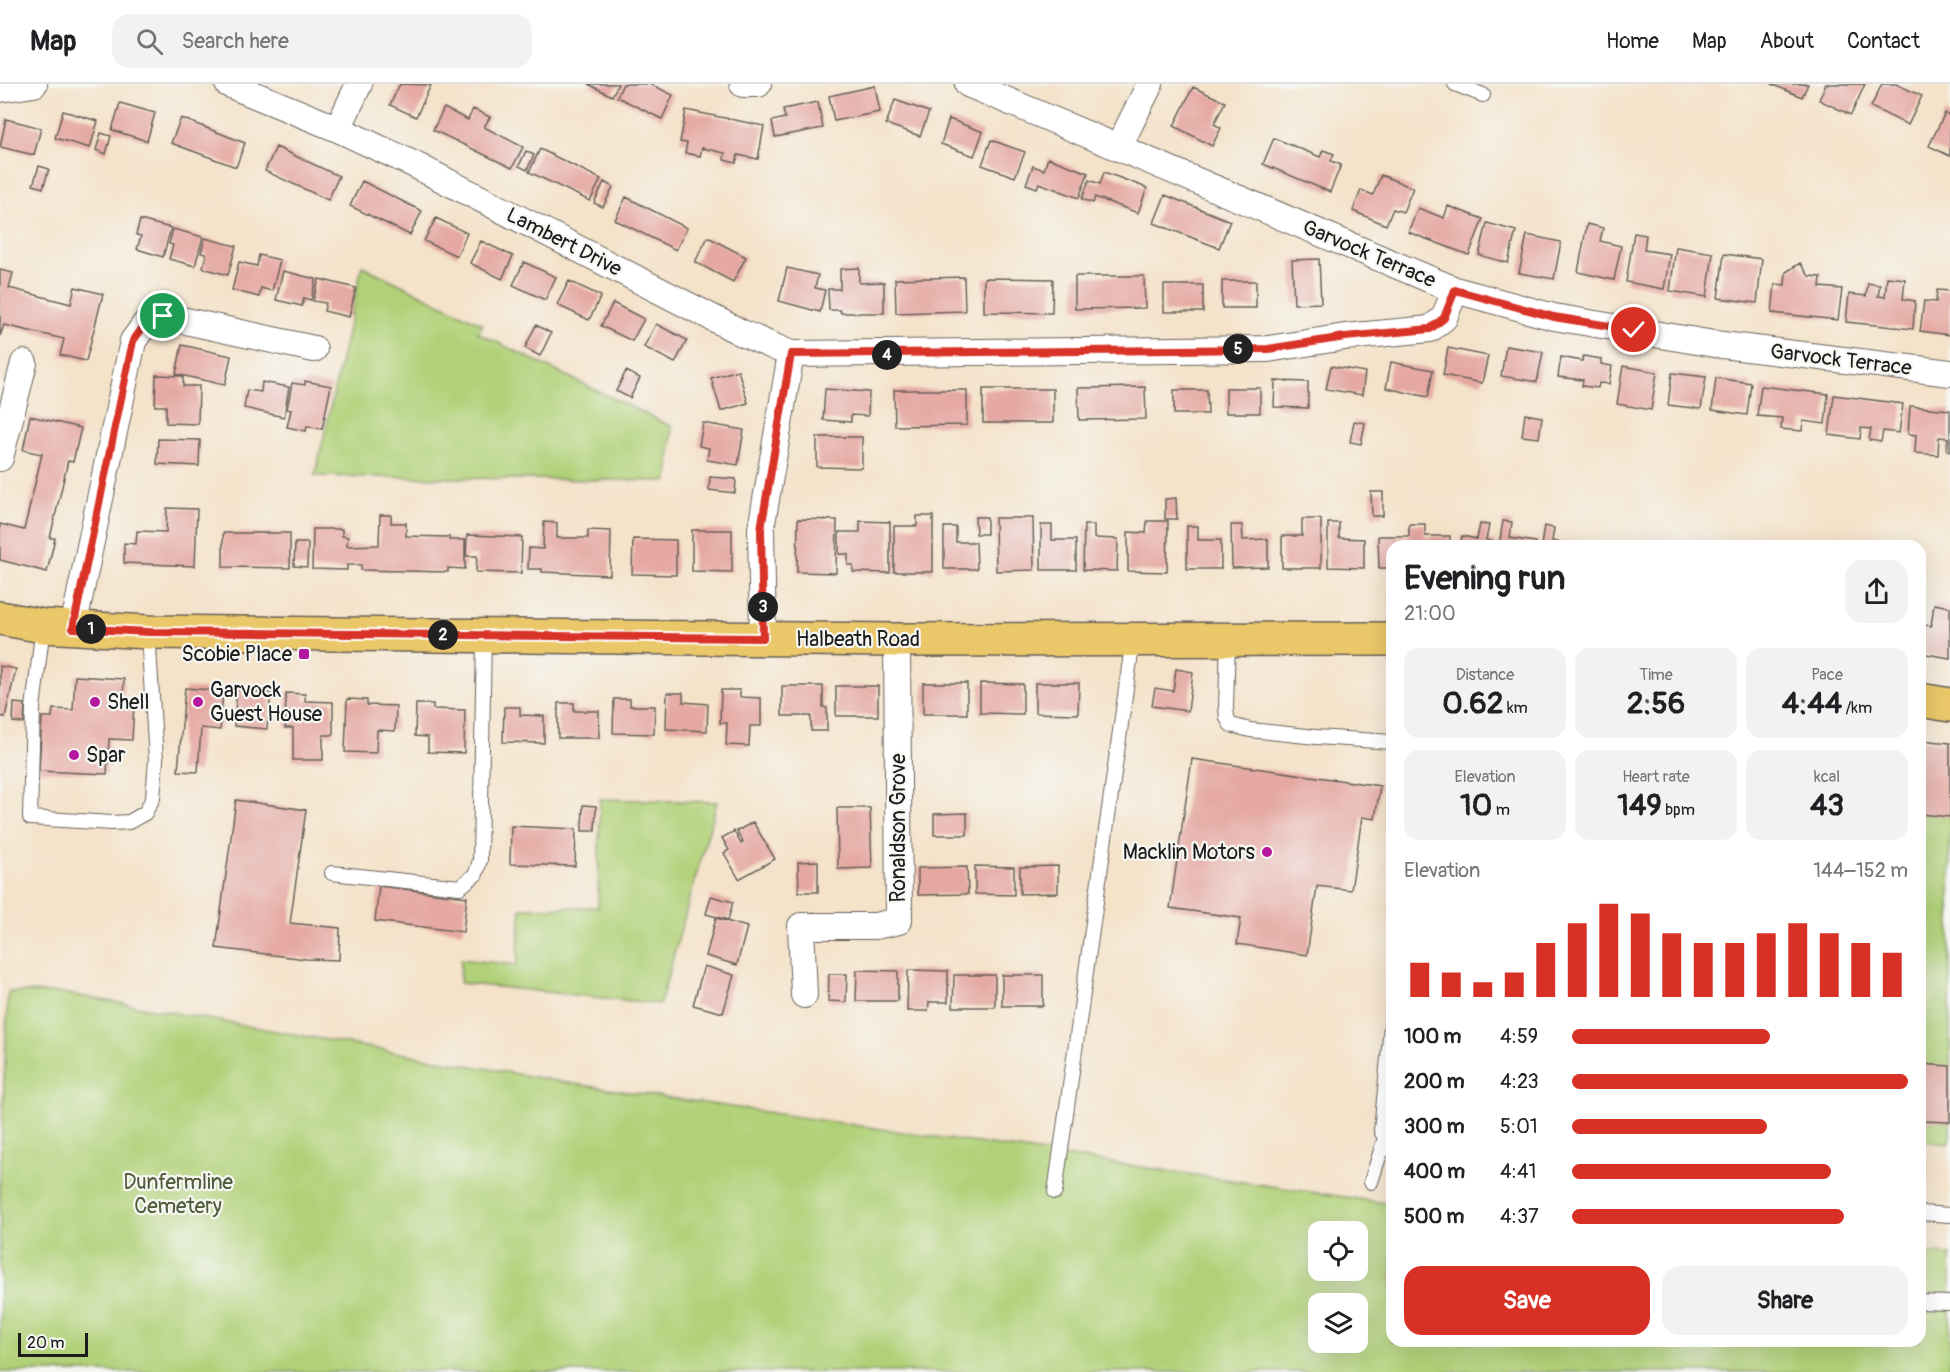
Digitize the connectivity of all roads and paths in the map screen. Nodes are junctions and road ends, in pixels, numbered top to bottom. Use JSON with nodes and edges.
{"nodes":[{"id":1,"x":34,"y":84,"type":"edge"},
{"id":2,"x":228,"y":84,"type":"edge"},
{"id":3,"x":359,"y":84,"type":"edge"},
{"id":4,"x":743,"y":84,"type":"edge"},
{"id":5,"x":758,"y":84,"type":"edge"},
{"id":6,"x":969,"y":84,"type":"edge"},
{"id":7,"x":1150,"y":84,"type":"edge"},
{"id":8,"x":1455,"y":84,"type":"edge"},
{"id":9,"x":0,"y":89,"type":"edge"},
{"id":10,"x":1483,"y":95,"type":"dead end"},
{"id":11,"x":338,"y":129,"type":"junction"},
{"id":12,"x":1118,"y":148,"type":"junction"},
{"id":13,"x":1455,"y":290,"type":"junction"},
{"id":14,"x":314,"y":349,"type":"dead end"},
{"id":15,"x":791,"y":354,"type":"junction"},
{"id":16,"x":24,"y":363,"type":"dead end"},
{"id":17,"x":1950,"y":373,"type":"edge"},
{"id":18,"x":0,"y":458,"type":"edge"},
{"id":19,"x":0,"y":618,"type":"edge"},
{"id":20,"x":58,"y":627,"type":"junction"},
{"id":21,"x":148,"y":632,"type":"junction"},
{"id":22,"x":484,"y":636,"type":"junction"},
{"id":23,"x":763,"y":638,"type":"junction"},
{"id":24,"x":1133,"y":639,"type":"junction"},
{"id":25,"x":1228,"y":639,"type":"junction"},
{"id":26,"x":1386,"y":639,"type":"edge"},
{"id":27,"x":897,"y":640,"type":"junction"},
{"id":28,"x":1926,"y":701,"type":"edge"},
{"id":29,"x":1950,"y":705,"type":"edge"},
{"id":30,"x":1386,"y":742,"type":"edge"},
{"id":31,"x":332,"y":873,"type":"dead end"},
{"id":32,"x":804,"y":996,"type":"dead end"},
{"id":33,"x":1386,"y":1079,"type":"edge"},
{"id":34,"x":1386,"y":1142,"type":"edge"},
{"id":35,"x":1386,"y":1150,"type":"edge"},
{"id":36,"x":1371,"y":1182,"type":"dead end"},
{"id":37,"x":1054,"y":1192,"type":"dead end"},
{"id":38,"x":1926,"y":1213,"type":"edge"},
{"id":39,"x":1950,"y":1215,"type":"edge"},
{"id":40,"x":1926,"y":1302,"type":"edge"},
{"id":41,"x":1950,"y":1303,"type":"edge"}],
"edges":[{"from":1,"to":9,"type":"street"},
{"from":2,"to":11,"type":"street","name":"Lambert Drive"},
{"from":3,"to":11,"type":"street"},
{"from":4,"to":5,"type":"street"},
{"from":6,"to":12,"type":"street","name":"Garvock Terrace"},
{"from":7,"to":12,"type":"street"},
{"from":8,"to":10,"type":"lane"},
{"from":11,"to":15,"type":"street","name":"Lambert Drive"},
{"from":12,"to":13,"type":"street","name":"Garvock Terrace"},
{"from":13,"to":15,"type":"street","name":"Lambert Drive"},
{"from":13,"to":17,"type":"street","name":"Garvock Terrace"},
{"from":14,"to":20,"type":"street"},
{"from":15,"to":23,"type":"street"},
{"from":16,"to":18,"type":"street"},
{"from":19,"to":20,"type":"main road","name":"Halbeath Road"},
{"from":20,"to":21,"type":"main road","name":"Halbeath Road"},
{"from":20,"to":21,"type":"lane"},
{"from":21,"to":22,"type":"main road","name":"Halbeath Road"},
{"from":22,"to":23,"type":"main road","name":"Halbeath Road"},
{"from":22,"to":31,"type":"lane"},
{"from":23,"to":27,"type":"main road","name":"Halbeath Road"},
{"from":24,"to":25,"type":"main road","name":"Halbeath Road"},
{"from":24,"to":27,"type":"main road","name":"Halbeath Road"},
{"from":24,"to":37,"type":"lane"},
{"from":25,"to":26,"type":"main road","name":"Halbeath Road"},
{"from":25,"to":30,"type":"lane"},
{"from":27,"to":32,"type":"street","name":"Ronaldson Grove"},
{"from":28,"to":29,"type":"main road"},
{"from":33,"to":34,"type":"lane"},
{"from":35,"to":36,"type":"lane"},
{"from":38,"to":39,"type":"lane"},
{"from":40,"to":41,"type":"lane"}]}
